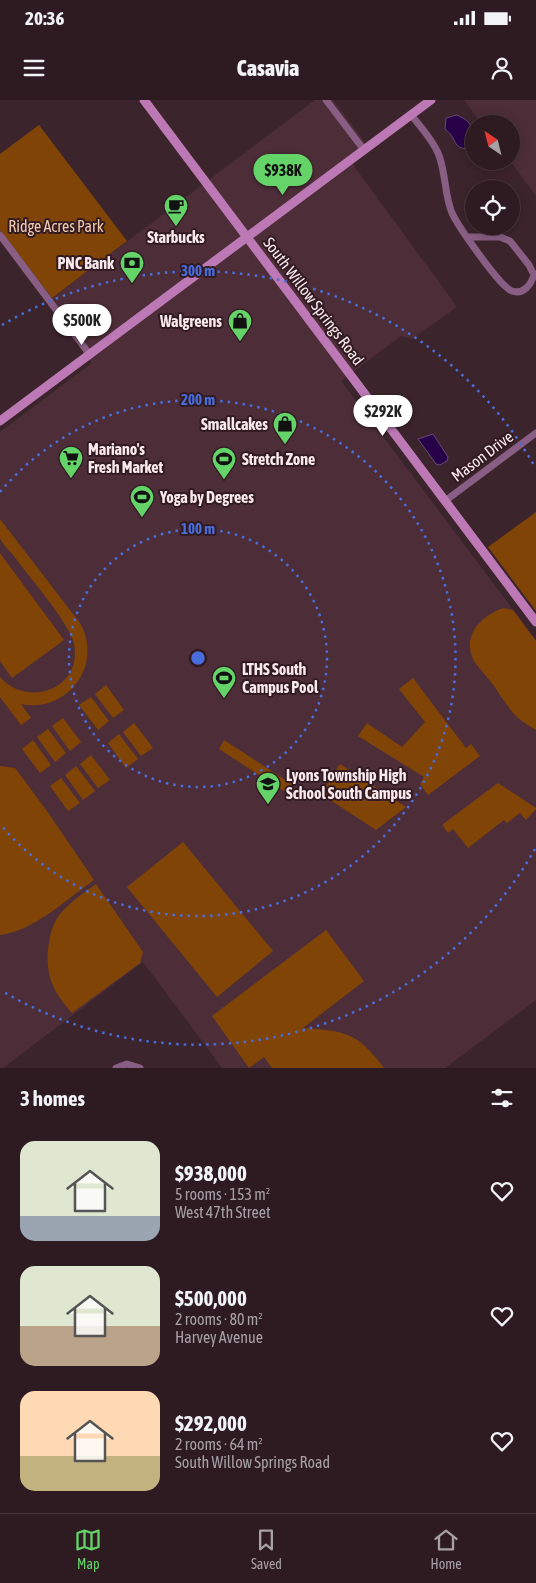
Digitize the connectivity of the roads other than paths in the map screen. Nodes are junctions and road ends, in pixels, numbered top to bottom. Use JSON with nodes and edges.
{"nodes":[{"id":1,"x":144,"y":100,"type":"edge"},
{"id":2,"x":326,"y":100,"type":"edge"},
{"id":3,"x":431,"y":100,"type":"edge"},
{"id":4,"x":411,"y":115,"type":"junction"},
{"id":5,"x":364,"y":150,"type":"junction"},
{"id":6,"x":0,"y":235,"type":"edge"},
{"id":7,"x":467,"y":237,"type":"junction"},
{"id":8,"x":248,"y":238,"type":"junction"},
{"id":9,"x":90,"y":355,"type":"junction"},
{"id":10,"x":0,"y":422,"type":"edge"},
{"id":11,"x":536,"y":433,"type":"edge"},
{"id":12,"x":445,"y":501,"type":"junction"},
{"id":13,"x":536,"y":622,"type":"edge"},
{"id":14,"x":116,"y":1068,"type":"edge"},
{"id":15,"x":140,"y":1068,"type":"edge"}],
"edges":[{"from":1,"to":8,"type":"street","name":"South Willow Springs Road"},
{"from":2,"to":5,"type":"street"},
{"from":3,"to":4,"type":"street"},
{"from":4,"to":5,"type":"street"},
{"from":4,"to":7,"type":"street"},
{"from":5,"to":8,"type":"street"},
{"from":6,"to":9,"type":"street"},
{"from":7,"to":7,"type":"street"},
{"from":8,"to":9,"type":"street"},
{"from":8,"to":12,"type":"street","name":"South Willow Springs Road"},
{"from":9,"to":10,"type":"street"},
{"from":11,"to":12,"type":"street","name":"Mason Drive"},
{"from":12,"to":13,"type":"street","name":"South Willow Springs Road"},
{"from":14,"to":15,"type":"street"}]}
